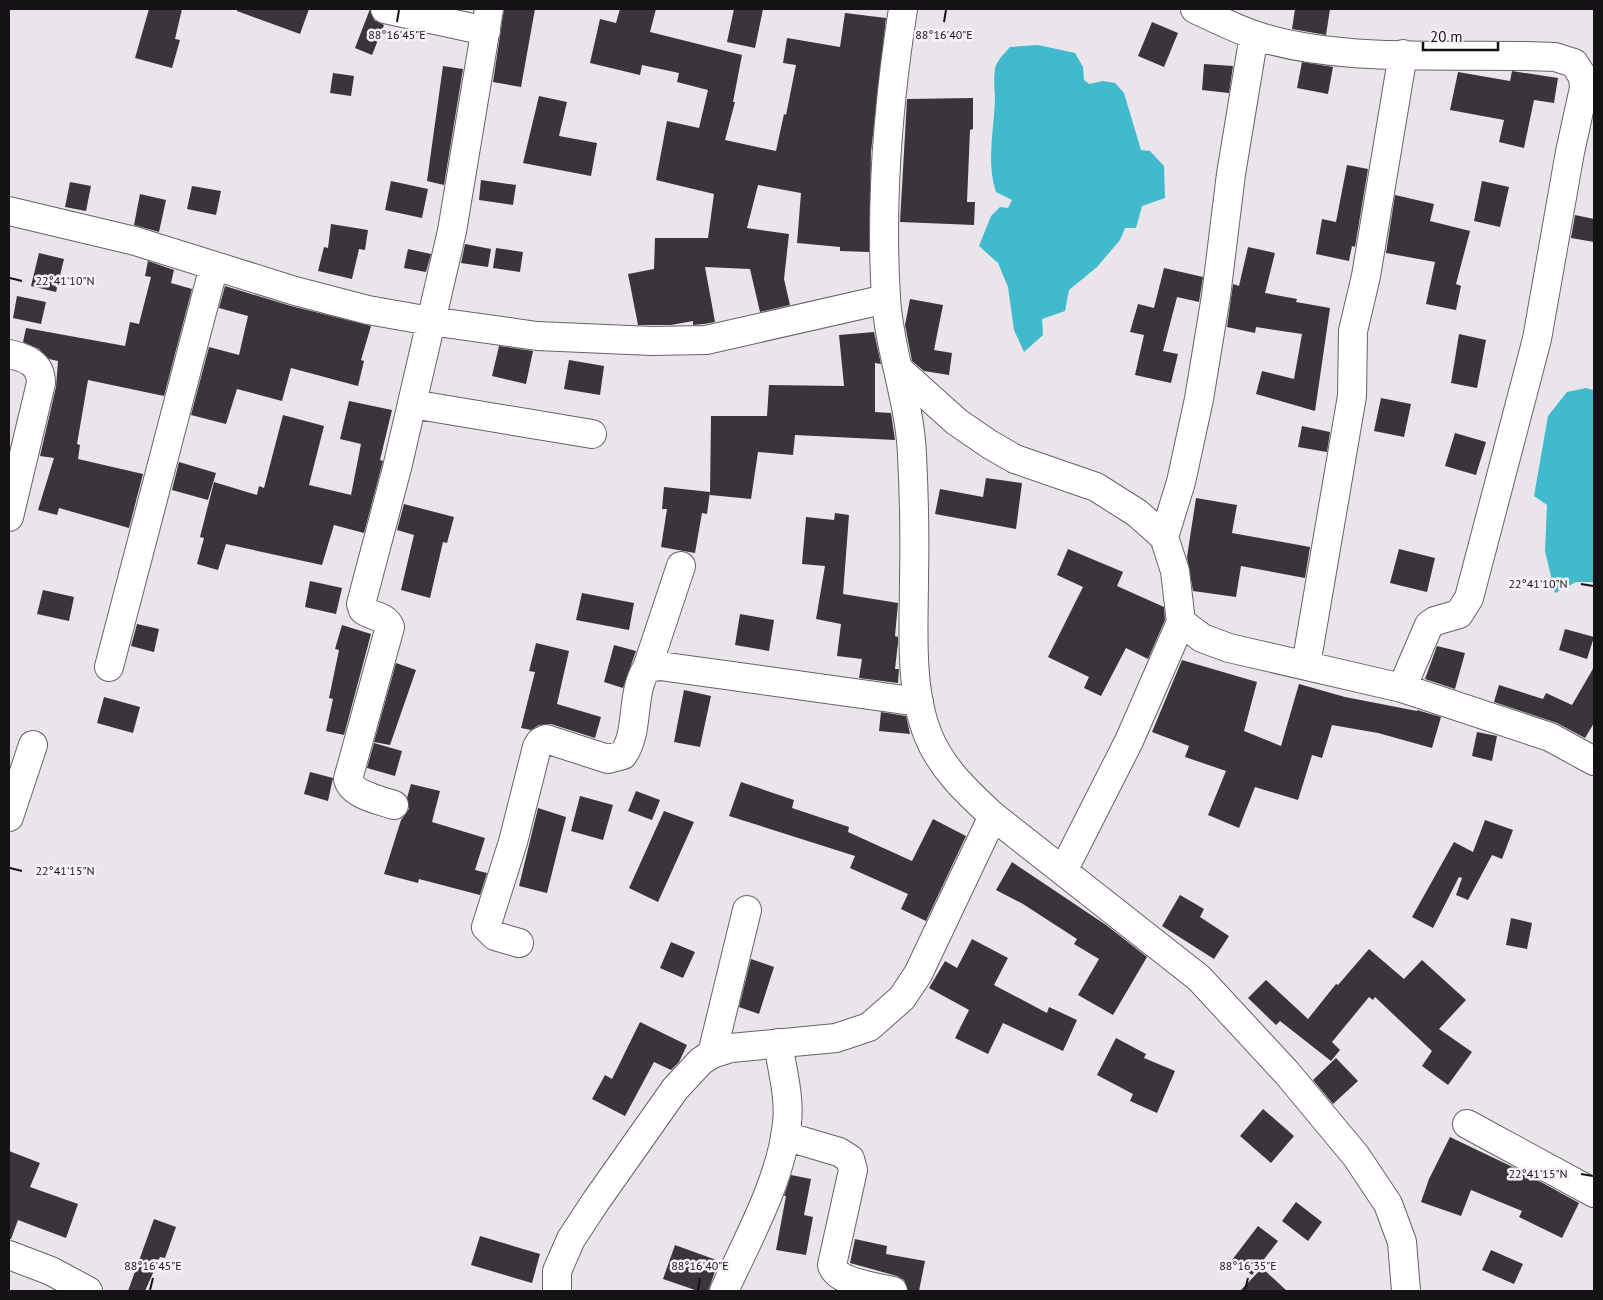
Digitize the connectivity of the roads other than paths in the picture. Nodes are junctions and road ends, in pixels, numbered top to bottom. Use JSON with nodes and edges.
{"nodes":[{"id":1,"x":385,"y":9,"type":"edge"},
{"id":2,"x":903,"y":9,"type":"edge"},
{"id":3,"x":1195,"y":9,"type":"edge"},
{"id":4,"x":488,"y":20,"type":"edge"},
{"id":5,"x":1254,"y":35,"type":"junction"},
{"id":6,"x":1403,"y":54,"type":"junction"},
{"id":7,"x":9,"y":211,"type":"edge"},
{"id":8,"x":214,"y":266,"type":"junction"},
{"id":9,"x":886,"y":300,"type":"junction"},
{"id":10,"x":430,"y":321,"type":"junction"},
{"id":11,"x":9,"y":354,"type":"edge"},
{"id":12,"x":899,"y":370,"type":"junction"},
{"id":13,"x":412,"y":404,"type":"junction"},
{"id":14,"x":592,"y":434,"type":"dead end"},
{"id":15,"x":9,"y":518,"type":"edge"},
{"id":16,"x":1164,"y":538,"type":"junction"},
{"id":17,"x":681,"y":566,"type":"dead end"},
{"id":18,"x":1181,"y":622,"type":"junction"},
{"id":19,"x":1306,"y":665,"type":"junction"},
{"id":20,"x":109,"y":667,"type":"dead end"},
{"id":21,"x":647,"y":668,"type":"junction"},
{"id":22,"x":1402,"y":688,"type":"junction"},
{"id":23,"x":920,"y":702,"type":"junction"},
{"id":24,"x":33,"y":745,"type":"dead end"},
{"id":25,"x":1594,"y":761,"type":"edge"},
{"id":26,"x":394,"y":805,"type":"dead end"},
{"id":27,"x":993,"y":816,"type":"junction"},
{"id":28,"x":9,"y":817,"type":"edge"},
{"id":29,"x":1063,"y":871,"type":"junction"},
{"id":30,"x":747,"y":910,"type":"dead end"},
{"id":31,"x":519,"y":943,"type":"dead end"},
{"id":32,"x":778,"y":1043,"type":"junction"},
{"id":33,"x":712,"y":1054,"type":"junction"},
{"id":34,"x":1467,"y":1124,"type":"dead end"},
{"id":35,"x":785,"y":1136,"type":"junction"},
{"id":36,"x":1594,"y":1193,"type":"edge"},
{"id":37,"x":9,"y":1255,"type":"edge"},
{"id":38,"x":88,"y":1291,"type":"edge"},
{"id":39,"x":557,"y":1291,"type":"edge"},
{"id":40,"x":724,"y":1291,"type":"edge"},
{"id":41,"x":893,"y":1291,"type":"edge"},
{"id":42,"x":1406,"y":1291,"type":"edge"}],
"edges":[{"from":1,"to":4,"type":"street"},
{"from":2,"to":9,"type":"street"},
{"from":3,"to":5,"type":"street"},
{"from":4,"to":10,"type":"street"},
{"from":5,"to":6,"type":"street"},
{"from":5,"to":16,"type":"street"},
{"from":6,"to":19,"type":"street"},
{"from":6,"to":22,"type":"street"},
{"from":7,"to":8,"type":"street"},
{"from":8,"to":10,"type":"street"},
{"from":8,"to":20,"type":"street"},
{"from":9,"to":10,"type":"street"},
{"from":9,"to":12,"type":"street"},
{"from":10,"to":13,"type":"street"},
{"from":11,"to":15,"type":"street"},
{"from":12,"to":16,"type":"street"},
{"from":12,"to":23,"type":"street"},
{"from":13,"to":14,"type":"street"},
{"from":13,"to":26,"type":"street"},
{"from":16,"to":18,"type":"street"},
{"from":17,"to":21,"type":"street"},
{"from":18,"to":19,"type":"street"},
{"from":18,"to":29,"type":"street"},
{"from":19,"to":22,"type":"street"},
{"from":21,"to":23,"type":"street"},
{"from":21,"to":31,"type":"street"},
{"from":22,"to":25,"type":"street"},
{"from":23,"to":27,"type":"street"},
{"from":24,"to":28,"type":"street"},
{"from":27,"to":29,"type":"street"},
{"from":27,"to":32,"type":"street"},
{"from":29,"to":42,"type":"street"},
{"from":30,"to":33,"type":"street"},
{"from":32,"to":33,"type":"street"},
{"from":32,"to":35,"type":"street"},
{"from":33,"to":39,"type":"street"},
{"from":34,"to":36,"type":"street"},
{"from":35,"to":40,"type":"street"},
{"from":35,"to":41,"type":"street"},
{"from":37,"to":38,"type":"street"}]}
